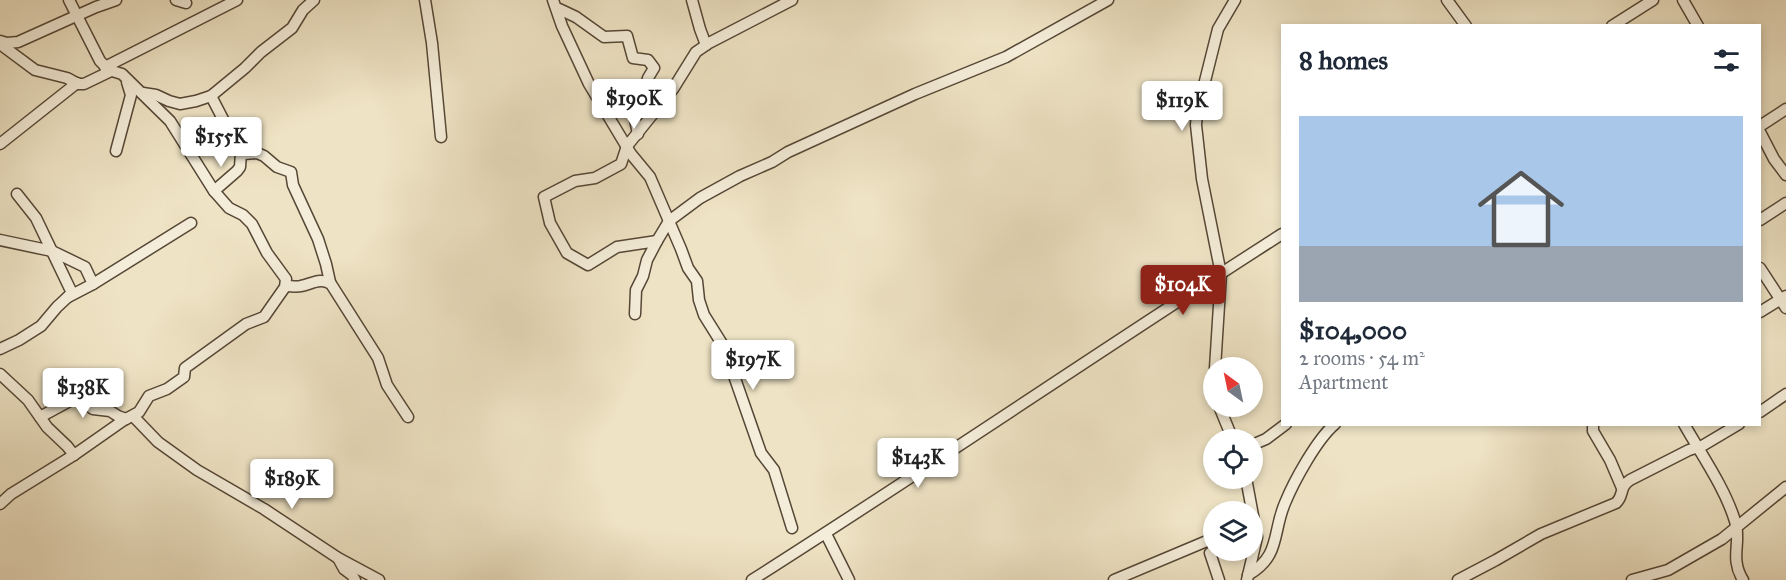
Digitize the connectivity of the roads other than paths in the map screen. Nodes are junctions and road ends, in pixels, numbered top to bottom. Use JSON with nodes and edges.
{"nodes":[{"id":1,"x":69,"y":0,"type":"edge"},
{"id":2,"x":116,"y":0,"type":"edge"},
{"id":3,"x":237,"y":0,"type":"edge"},
{"id":4,"x":314,"y":0,"type":"edge"},
{"id":5,"x":425,"y":0,"type":"edge"},
{"id":6,"x":692,"y":0,"type":"edge"},
{"id":7,"x":792,"y":0,"type":"edge"},
{"id":8,"x":1108,"y":0,"type":"edge"},
{"id":9,"x":1235,"y":0,"type":"edge"},
{"id":10,"x":1447,"y":0,"type":"edge"},
{"id":11,"x":1653,"y":0,"type":"edge"},
{"id":12,"x":1683,"y":0,"type":"edge"},
{"id":13,"x":556,"y":4,"type":"edge"},
{"id":14,"x":77,"y":15,"type":"junction"},
{"id":15,"x":1465,"y":24,"type":"edge"},
{"id":16,"x":1615,"y":24,"type":"edge"},
{"id":17,"x":1697,"y":24,"type":"edge"},
{"id":18,"x":0,"y":43,"type":"edge"},
{"id":19,"x":706,"y":45,"type":"junction"},
{"id":20,"x":108,"y":69,"type":"junction"},
{"id":21,"x":126,"y":78,"type":"junction"},
{"id":22,"x":77,"y":83,"type":"junction"},
{"id":23,"x":141,"y":93,"type":"junction"},
{"id":24,"x":211,"y":96,"type":"junction"},
{"id":25,"x":1786,"y":109,"type":"edge"},
{"id":26,"x":1761,"y":125,"type":"edge"},
{"id":27,"x":638,"y":134,"type":"junction"},
{"id":28,"x":1761,"y":134,"type":"edge"},
{"id":29,"x":441,"y":137,"type":"dead end"},
{"id":30,"x":0,"y":144,"type":"edge"},
{"id":31,"x":627,"y":146,"type":"junction"},
{"id":32,"x":116,"y":151,"type":"dead end"},
{"id":33,"x":241,"y":153,"type":"junction"},
{"id":34,"x":1786,"y":175,"type":"edge"},
{"id":35,"x":214,"y":191,"type":"junction"},
{"id":36,"x":17,"y":194,"type":"dead end"},
{"id":37,"x":1786,"y":203,"type":"edge"},
{"id":38,"x":1761,"y":219,"type":"edge"},
{"id":39,"x":669,"y":221,"type":"junction"},
{"id":40,"x":191,"y":223,"type":"dead end"},
{"id":41,"x":1281,"y":235,"type":"edge"},
{"id":42,"x":0,"y":240,"type":"edge"},
{"id":43,"x":657,"y":241,"type":"junction"},
{"id":44,"x":52,"y":251,"type":"junction"},
{"id":45,"x":1761,"y":269,"type":"edge"},
{"id":46,"x":1221,"y":274,"type":"junction"},
{"id":47,"x":330,"y":282,"type":"junction"},
{"id":48,"x":93,"y":284,"type":"junction"},
{"id":49,"x":286,"y":286,"type":"junction"},
{"id":50,"x":68,"y":297,"type":"junction"},
{"id":51,"x":1784,"y":301,"type":"edge"},
{"id":52,"x":1761,"y":312,"type":"edge"},
{"id":53,"x":636,"y":314,"type":"dead end"},
{"id":54,"x":0,"y":348,"type":"edge"},
{"id":55,"x":1215,"y":357,"type":"edge"},
{"id":56,"x":0,"y":374,"type":"edge"},
{"id":57,"x":1786,"y":394,"type":"edge"},
{"id":58,"x":1761,"y":411,"type":"edge"},
{"id":59,"x":40,"y":417,"type":"junction"},
{"id":60,"x":129,"y":417,"type":"junction"},
{"id":61,"x":408,"y":417,"type":"dead end"},
{"id":62,"x":1283,"y":426,"type":"edge"},
{"id":63,"x":1333,"y":426,"type":"edge"},
{"id":64,"x":1593,"y":426,"type":"edge"},
{"id":65,"x":1685,"y":426,"type":"edge"},
{"id":66,"x":1736,"y":426,"type":"edge"},
{"id":67,"x":1263,"y":440,"type":"edge"},
{"id":68,"x":1696,"y":447,"type":"junction"},
{"id":69,"x":74,"y":455,"type":"junction"},
{"id":70,"x":1786,"y":487,"type":"edge"},
{"id":71,"x":1622,"y":488,"type":"junction"},
{"id":72,"x":0,"y":504,"type":"edge"},
{"id":73,"x":792,"y":528,"type":"dead end"},
{"id":74,"x":1737,"y":528,"type":"junction"},
{"id":75,"x":827,"y":536,"type":"dead end"},
{"id":76,"x":1203,"y":543,"type":"edge"},
{"id":77,"x":338,"y":558,"type":"junction"},
{"id":78,"x":1213,"y":561,"type":"edge"},
{"id":79,"x":1252,"y":561,"type":"edge"},
{"id":80,"x":345,"y":575,"type":"edge"},
{"id":81,"x":371,"y":577,"type":"edge"},
{"id":82,"x":1248,"y":577,"type":"edge"},
{"id":83,"x":355,"y":580,"type":"edge"},
{"id":84,"x":752,"y":580,"type":"edge"},
{"id":85,"x":849,"y":580,"type":"edge"},
{"id":86,"x":1114,"y":580,"type":"edge"},
{"id":87,"x":1219,"y":580,"type":"edge"},
{"id":88,"x":1458,"y":580,"type":"edge"},
{"id":89,"x":1632,"y":580,"type":"edge"},
{"id":90,"x":1743,"y":580,"type":"edge"}],
"edges":[{"from":1,"to":14,"type":"street"},
{"from":2,"to":14,"type":"street"},
{"from":3,"to":20,"type":"street"},
{"from":4,"to":24,"type":"street"},
{"from":5,"to":29,"type":"street"},
{"from":6,"to":19,"type":"street"},
{"from":7,"to":19,"type":"street"},
{"from":8,"to":39,"type":"street"},
{"from":9,"to":46,"type":"street"},
{"from":10,"to":15,"type":"street"},
{"from":11,"to":16,"type":"street"},
{"from":12,"to":17,"type":"street"},
{"from":13,"to":27,"type":"street"},
{"from":13,"to":31,"type":"street"},
{"from":14,"to":18,"type":"street"},
{"from":14,"to":20,"type":"street"},
{"from":18,"to":22,"type":"street"},
{"from":19,"to":27,"type":"street"},
{"from":20,"to":21,"type":"street"},
{"from":20,"to":22,"type":"street"},
{"from":21,"to":23,"type":"street"},
{"from":21,"to":32,"type":"street"},
{"from":22,"to":30,"type":"street"},
{"from":23,"to":24,"type":"street"},
{"from":23,"to":35,"type":"street"},
{"from":24,"to":33,"type":"street"},
{"from":25,"to":26,"type":"street"},
{"from":27,"to":31,"type":"street"},
{"from":28,"to":34,"type":"street"},
{"from":31,"to":39,"type":"street"},
{"from":31,"to":43,"type":"street"},
{"from":33,"to":35,"type":"street"},
{"from":33,"to":47,"type":"street"},
{"from":35,"to":49,"type":"street"},
{"from":36,"to":44,"type":"street"},
{"from":37,"to":38,"type":"street"},
{"from":39,"to":43,"type":"street"},
{"from":39,"to":73,"type":"street"},
{"from":40,"to":48,"type":"street"},
{"from":41,"to":46,"type":"street"},
{"from":42,"to":44,"type":"street"},
{"from":43,"to":53,"type":"street"},
{"from":44,"to":48,"type":"street"},
{"from":44,"to":50,"type":"street"},
{"from":45,"to":51,"type":"street"},
{"from":46,"to":55,"type":"street"},
{"from":46,"to":84,"type":"street"},
{"from":47,"to":49,"type":"street"},
{"from":47,"to":61,"type":"street"},
{"from":48,"to":50,"type":"street"},
{"from":49,"to":60,"type":"street"},
{"from":50,"to":54,"type":"street"},
{"from":51,"to":52,"type":"street"},
{"from":56,"to":59,"type":"street"},
{"from":57,"to":58,"type":"street"},
{"from":59,"to":60,"type":"street"},
{"from":59,"to":69,"type":"street"},
{"from":60,"to":69,"type":"street"},
{"from":60,"to":77,"type":"street"},
{"from":62,"to":67,"type":"street"},
{"from":63,"to":82,"type":"street"},
{"from":64,"to":71,"type":"street"},
{"from":65,"to":68,"type":"street"},
{"from":66,"to":68,"type":"street"},
{"from":68,"to":71,"type":"street"},
{"from":68,"to":74,"type":"street"},
{"from":69,"to":72,"type":"street"},
{"from":70,"to":74,"type":"street"},
{"from":71,"to":88,"type":"street"},
{"from":74,"to":89,"type":"street"},
{"from":74,"to":90,"type":"street"},
{"from":75,"to":85,"type":"street"},
{"from":76,"to":86,"type":"street"},
{"from":77,"to":80,"type":"street"},
{"from":77,"to":81,"type":"street"},
{"from":78,"to":87,"type":"street"},
{"from":79,"to":82,"type":"street"},
{"from":80,"to":83,"type":"street"},
{"from":81,"to":83,"type":"street"}]}
